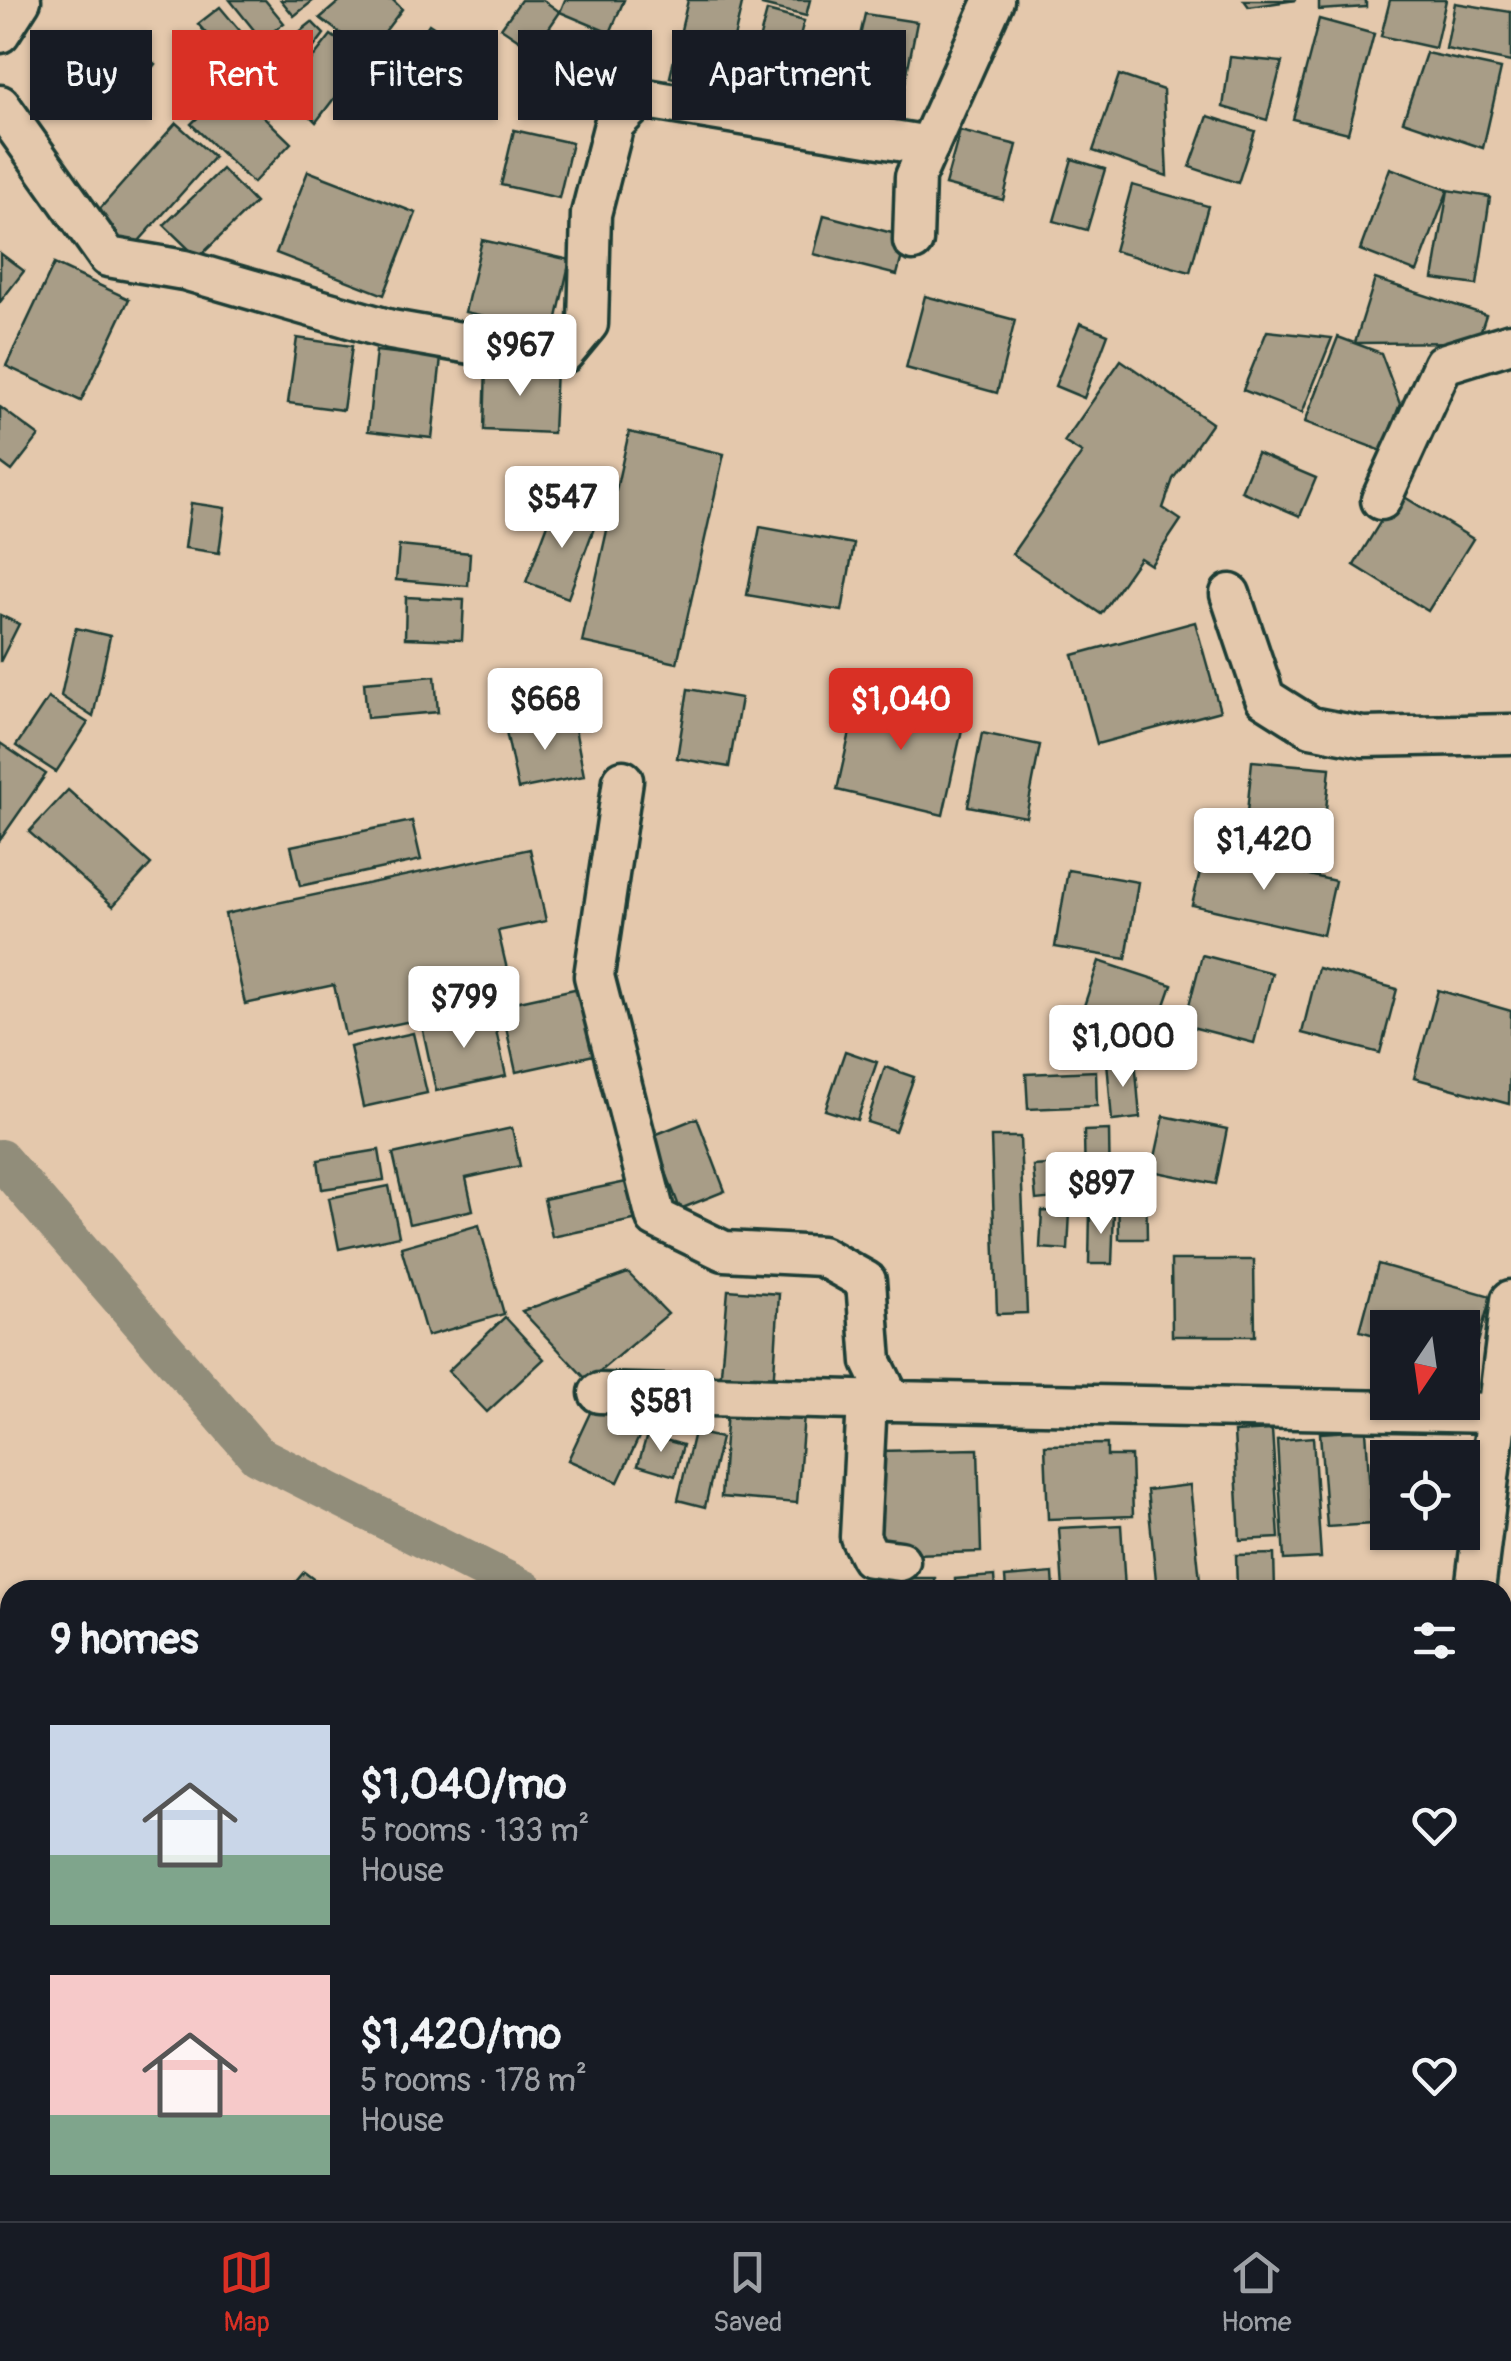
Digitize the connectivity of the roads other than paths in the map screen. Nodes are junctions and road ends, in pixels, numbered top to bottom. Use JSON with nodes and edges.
{"nodes":[{"id":1,"x":21,"y":0,"type":"edge"},
{"id":2,"x":994,"y":0,"type":"edge"},
{"id":3,"x":0,"y":33,"type":"edge"},
{"id":4,"x":0,"y":105,"type":"edge"},
{"id":5,"x":928,"y":146,"type":"junction"},
{"id":6,"x":912,"y":241,"type":"dead end"},
{"id":7,"x":1511,"y":343,"type":"edge"},
{"id":8,"x":1381,"y":500,"type":"dead end"},
{"id":9,"x":1230,"y":594,"type":"dead end"},
{"id":10,"x":1511,"y":734,"type":"edge"},
{"id":11,"x":623,"y":780,"type":"dead end"},
{"id":12,"x":1510,"y":1306,"type":"edge"},
{"id":13,"x":599,"y":1393,"type":"dead end"},
{"id":14,"x":879,"y":1401,"type":"junction"},
{"id":15,"x":1495,"y":1413,"type":"junction"},
{"id":16,"x":900,"y":1562,"type":"dead end"},
{"id":17,"x":1476,"y":1580,"type":"edge"}],
"edges":[{"from":1,"to":3,"type":"street"},
{"from":2,"to":5,"type":"street"},
{"from":4,"to":5,"type":"street"},
{"from":5,"to":6,"type":"street"},
{"from":7,"to":8,"type":"street"},
{"from":9,"to":10,"type":"street"},
{"from":11,"to":14,"type":"street"},
{"from":12,"to":15,"type":"street"},
{"from":13,"to":14,"type":"street"},
{"from":14,"to":15,"type":"street"},
{"from":14,"to":16,"type":"street"},
{"from":15,"to":17,"type":"street"}]}
